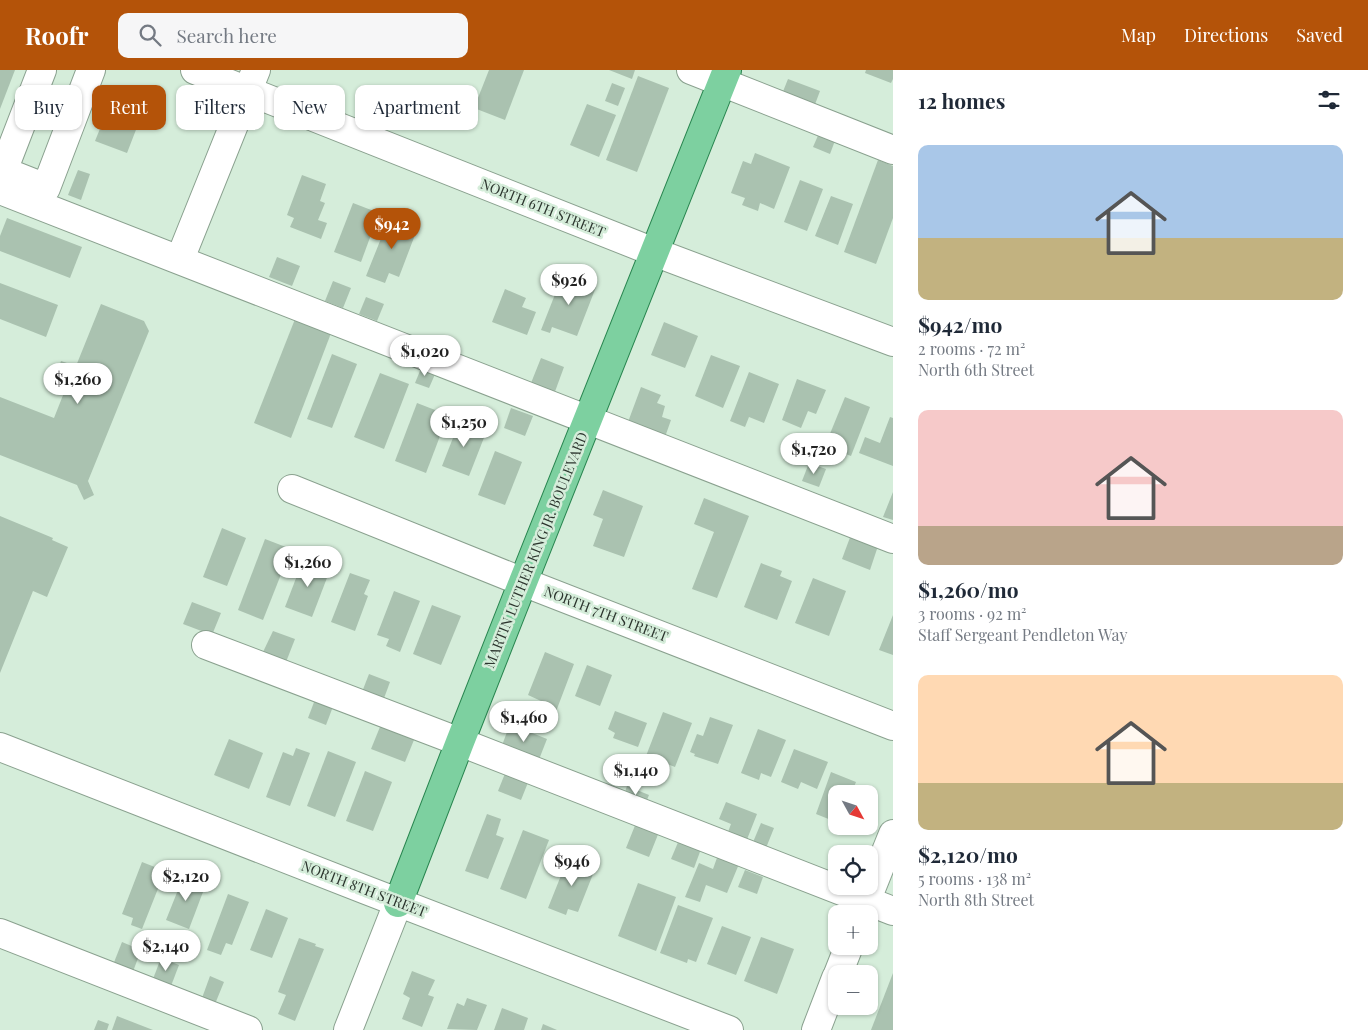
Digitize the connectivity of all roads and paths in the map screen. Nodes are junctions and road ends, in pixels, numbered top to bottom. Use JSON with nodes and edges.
{"nodes":[{"id":1,"x":42,"y":70,"type":"edge"},
{"id":2,"x":91,"y":70,"type":"edge"},
{"id":3,"x":195,"y":70,"type":"edge"},
{"id":4,"x":691,"y":70,"type":"edge"},
{"id":5,"x":724,"y":76,"type":"edge"},
{"id":6,"x":252,"y":80,"type":"edge"},
{"id":7,"x":893,"y":150,"type":"edge"},
{"id":8,"x":0,"y":190,"type":"edge"},
{"id":9,"x":654,"y":252,"type":"junction"},
{"id":10,"x":180,"y":259,"type":"junction"},
{"id":11,"x":893,"y":342,"type":"edge"},
{"id":12,"x":588,"y":420,"type":"junction"},
{"id":13,"x":292,"y":490,"type":"dead end"},
{"id":14,"x":893,"y":539,"type":"edge"},
{"id":15,"x":523,"y":582,"type":"junction"},
{"id":16,"x":206,"y":645,"type":"dead end"},
{"id":17,"x":893,"y":726,"type":"edge"},
{"id":18,"x":460,"y":742,"type":"junction"},
{"id":19,"x":0,"y":747,"type":"edge"},
{"id":20,"x":893,"y":834,"type":"edge"},
{"id":21,"x":398,"y":903,"type":"junction"},
{"id":22,"x":859,"y":905,"type":"edge"},
{"id":23,"x":865,"y":905,"type":"edge"},
{"id":24,"x":878,"y":909,"type":"edge"},
{"id":25,"x":893,"y":912,"type":"edge"},
{"id":26,"x":0,"y":933,"type":"edge"},
{"id":27,"x":828,"y":999,"type":"edge"},
{"id":28,"x":248,"y":1030,"type":"edge"},
{"id":29,"x":348,"y":1030,"type":"edge"},
{"id":30,"x":729,"y":1030,"type":"edge"},
{"id":31,"x":816,"y":1030,"type":"edge"}],
"edges":[{"from":1,"to":2,"type":"street"},
{"from":3,"to":6,"type":"street","name":"NORTH 6TH STREET"},
{"from":4,"to":5,"type":"street"},
{"from":5,"to":7,"type":"street"},
{"from":5,"to":9,"type":"main road","name":"MARTIN LUTHER KING JR. BOULEVARD"},
{"from":6,"to":9,"type":"street","name":"NORTH 6TH STREET"},
{"from":6,"to":10,"type":"street"},
{"from":8,"to":10,"type":"street"},
{"from":9,"to":11,"type":"street","name":"NORTH 6TH STREET"},
{"from":9,"to":12,"type":"main road","name":"MARTIN LUTHER KING JR. BOULEVARD"},
{"from":10,"to":12,"type":"street"},
{"from":12,"to":14,"type":"street"},
{"from":12,"to":15,"type":"main road","name":"MARTIN LUTHER KING JR. BOULEVARD"},
{"from":13,"to":15,"type":"street","name":"NORTH 7TH STREET"},
{"from":15,"to":17,"type":"street","name":"NORTH 7TH STREET"},
{"from":15,"to":18,"type":"main road","name":"MARTIN LUTHER KING JR. BOULEVARD"},
{"from":16,"to":18,"type":"street"},
{"from":18,"to":21,"type":"main road","name":"MARTIN LUTHER KING JR. BOULEVARD"},
{"from":18,"to":22,"type":"street"},
{"from":19,"to":21,"type":"street","name":"NORTH 8TH STREET"},
{"from":20,"to":23,"type":"street"},
{"from":21,"to":29,"type":"street","name":"MARTIN LUTHER KING JR. BOULEVARD"},
{"from":21,"to":30,"type":"street","name":"NORTH 8TH STREET"},
{"from":24,"to":25,"type":"street"},
{"from":26,"to":28,"type":"street"},
{"from":27,"to":31,"type":"street"}]}
